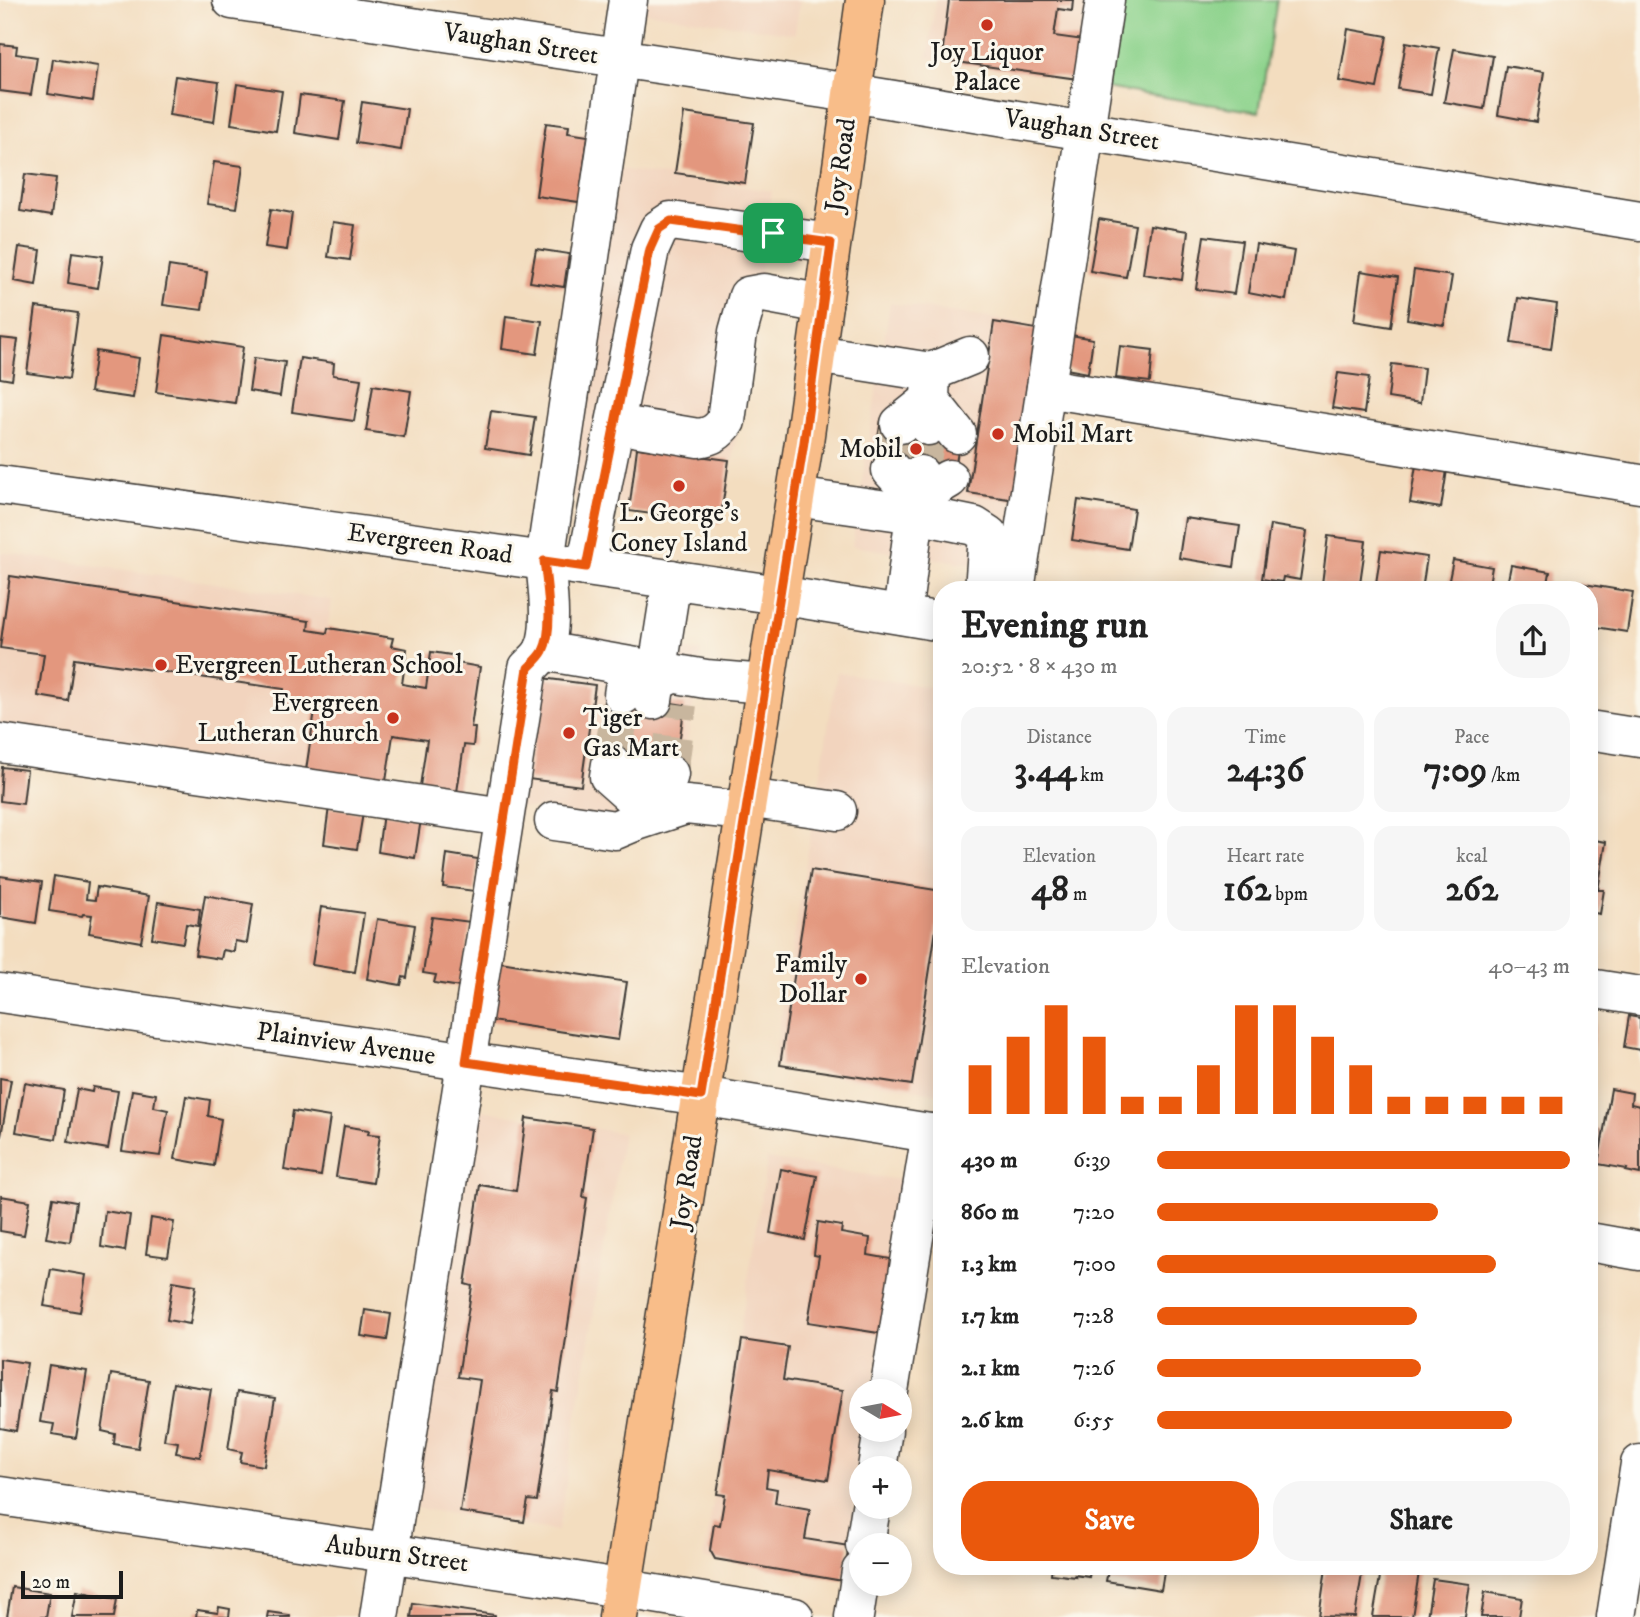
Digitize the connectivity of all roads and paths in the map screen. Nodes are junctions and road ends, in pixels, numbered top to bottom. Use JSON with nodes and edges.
{"nodes":[{"id":1,"x":232,"y":0,"type":"edge"},
{"id":2,"x":628,"y":0,"type":"edge"},
{"id":3,"x":865,"y":0,"type":"edge"},
{"id":4,"x":1105,"y":0,"type":"edge"},
{"id":5,"x":620,"y":58,"type":"junction"},
{"id":6,"x":851,"y":93,"type":"junction"},
{"id":7,"x":1086,"y":131,"type":"junction"},
{"id":8,"x":1640,"y":220,"type":"edge"},
{"id":9,"x":831,"y":243,"type":"junction"},
{"id":10,"x":823,"y":304,"type":"junction"},
{"id":11,"x":816,"y":354,"type":"junction"},
{"id":12,"x":970,"y":356,"type":"dead end"},
{"id":13,"x":1046,"y":388,"type":"junction"},
{"id":14,"x":615,"y":424,"type":"junction"},
{"id":15,"x":1640,"y":484,"type":"edge"},
{"id":16,"x":0,"y":485,"type":"edge"},
{"id":17,"x":918,"y":487,"type":"junction"},
{"id":18,"x":795,"y":497,"type":"junction"},
{"id":19,"x":544,"y":561,"type":"junction"},
{"id":20,"x":586,"y":567,"type":"junction"},
{"id":21,"x":672,"y":579,"type":"junction"},
{"id":22,"x":985,"y":581,"type":"edge"},
{"id":23,"x":1016,"y":581,"type":"edge"},
{"id":24,"x":779,"y":595,"type":"junction"},
{"id":25,"x":902,"y":615,"type":"junction"},
{"id":26,"x":933,"y":620,"type":"edge"},
{"id":27,"x":543,"y":651,"type":"junction"},
{"id":28,"x":765,"y":684,"type":"junction"},
{"id":29,"x":653,"y":692,"type":"junction"},
{"id":30,"x":1598,"y":731,"type":"edge"},
{"id":31,"x":1640,"y":738,"type":"edge"},
{"id":32,"x":0,"y":743,"type":"edge"},
{"id":33,"x":746,"y":804,"type":"junction"},
{"id":34,"x":837,"y":811,"type":"dead end"},
{"id":35,"x":504,"y":817,"type":"junction"},
{"id":36,"x":554,"y":821,"type":"dead end"},
{"id":37,"x":1598,"y":989,"type":"edge"},
{"id":38,"x":0,"y":992,"type":"edge"},
{"id":39,"x":1640,"y":996,"type":"edge"},
{"id":40,"x":466,"y":1062,"type":"junction"},
{"id":41,"x":701,"y":1096,"type":"junction"},
{"id":42,"x":933,"y":1128,"type":"edge"},
{"id":43,"x":933,"y":1156,"type":"edge"},
{"id":44,"x":1598,"y":1244,"type":"edge"},
{"id":45,"x":1640,"y":1251,"type":"edge"},
{"id":46,"x":891,"y":1379,"type":"edge"},
{"id":47,"x":1640,"y":1464,"type":"edge"},
{"id":48,"x":0,"y":1496,"type":"edge"},
{"id":49,"x":390,"y":1553,"type":"junction"},
{"id":50,"x":857,"y":1596,"type":"edge"},
{"id":51,"x":621,"y":1603,"type":"edge"},
{"id":52,"x":741,"y":1613,"type":"edge"},
{"id":53,"x":379,"y":1617,"type":"edge"},
{"id":54,"x":794,"y":1617,"type":"edge"},
{"id":55,"x":853,"y":1617,"type":"edge"},
{"id":56,"x":1616,"y":1617,"type":"edge"}],
"edges":[{"from":1,"to":5,"type":"street","name":"Vaughan Street"},
{"from":2,"to":5,"type":"street"},
{"from":3,"to":6,"type":"main road","name":"Joy Road"},
{"from":4,"to":7,"type":"street"},
{"from":5,"to":6,"type":"street","name":"Vaughan Street"},
{"from":5,"to":19,"type":"street"},
{"from":6,"to":7,"type":"street","name":"Vaughan Street"},
{"from":6,"to":9,"type":"main road","name":"Joy Road"},
{"from":7,"to":8,"type":"street","name":"Vaughan Street"},
{"from":7,"to":13,"type":"street"},
{"from":9,"to":10,"type":"main road","name":"Joy Road"},
{"from":9,"to":14,"type":"street"},
{"from":10,"to":11,"type":"main road","name":"Joy Road"},
{"from":10,"to":14,"type":"street"},
{"from":11,"to":12,"type":"street"},
{"from":11,"to":18,"type":"main road","name":"Joy Road"},
{"from":13,"to":15,"type":"street"},
{"from":13,"to":23,"type":"street"},
{"from":14,"to":20,"type":"street"},
{"from":16,"to":19,"type":"street","name":"Evergreen Road"},
{"from":17,"to":18,"type":"street"},
{"from":17,"to":22,"type":"street"},
{"from":17,"to":25,"type":"street"},
{"from":18,"to":24,"type":"main road","name":"Joy Road"},
{"from":19,"to":20,"type":"street","name":"Evergreen Road"},
{"from":19,"to":27,"type":"street"},
{"from":20,"to":21,"type":"street","name":"Evergreen Road"},
{"from":21,"to":24,"type":"street","name":"Evergreen Road"},
{"from":21,"to":29,"type":"street"},
{"from":24,"to":25,"type":"street","name":"Evergreen Road"},
{"from":24,"to":28,"type":"main road","name":"Joy Road"},
{"from":25,"to":26,"type":"street","name":"Evergreen Road"},
{"from":27,"to":29,"type":"street"},
{"from":27,"to":35,"type":"street"},
{"from":28,"to":29,"type":"street"},
{"from":28,"to":33,"type":"main road","name":"Joy Road"},
{"from":30,"to":31,"type":"street"},
{"from":32,"to":35,"type":"street"},
{"from":33,"to":34,"type":"street"},
{"from":33,"to":36,"type":"street"},
{"from":33,"to":41,"type":"main road","name":"Joy Road"},
{"from":35,"to":40,"type":"street"},
{"from":37,"to":39,"type":"street"},
{"from":38,"to":40,"type":"street","name":"Plainview Avenue"},
{"from":40,"to":41,"type":"street","name":"Plainview Avenue"},
{"from":40,"to":49,"type":"street"},
{"from":41,"to":42,"type":"street","name":"Plainview Avenue"},
{"from":41,"to":51,"type":"main road","name":"Joy Road"},
{"from":43,"to":46,"type":"street"},
{"from":44,"to":45,"type":"street"},
{"from":47,"to":56,"type":"street"},
{"from":48,"to":49,"type":"street","name":"Auburn Street"},
{"from":49,"to":51,"type":"street","name":"Auburn Street"},
{"from":49,"to":53,"type":"street"},
{"from":50,"to":55,"type":"street"},
{"from":51,"to":52,"type":"street","name":"Auburn Street"},
{"from":52,"to":54,"type":"street","name":"Auburn Street"}]}
